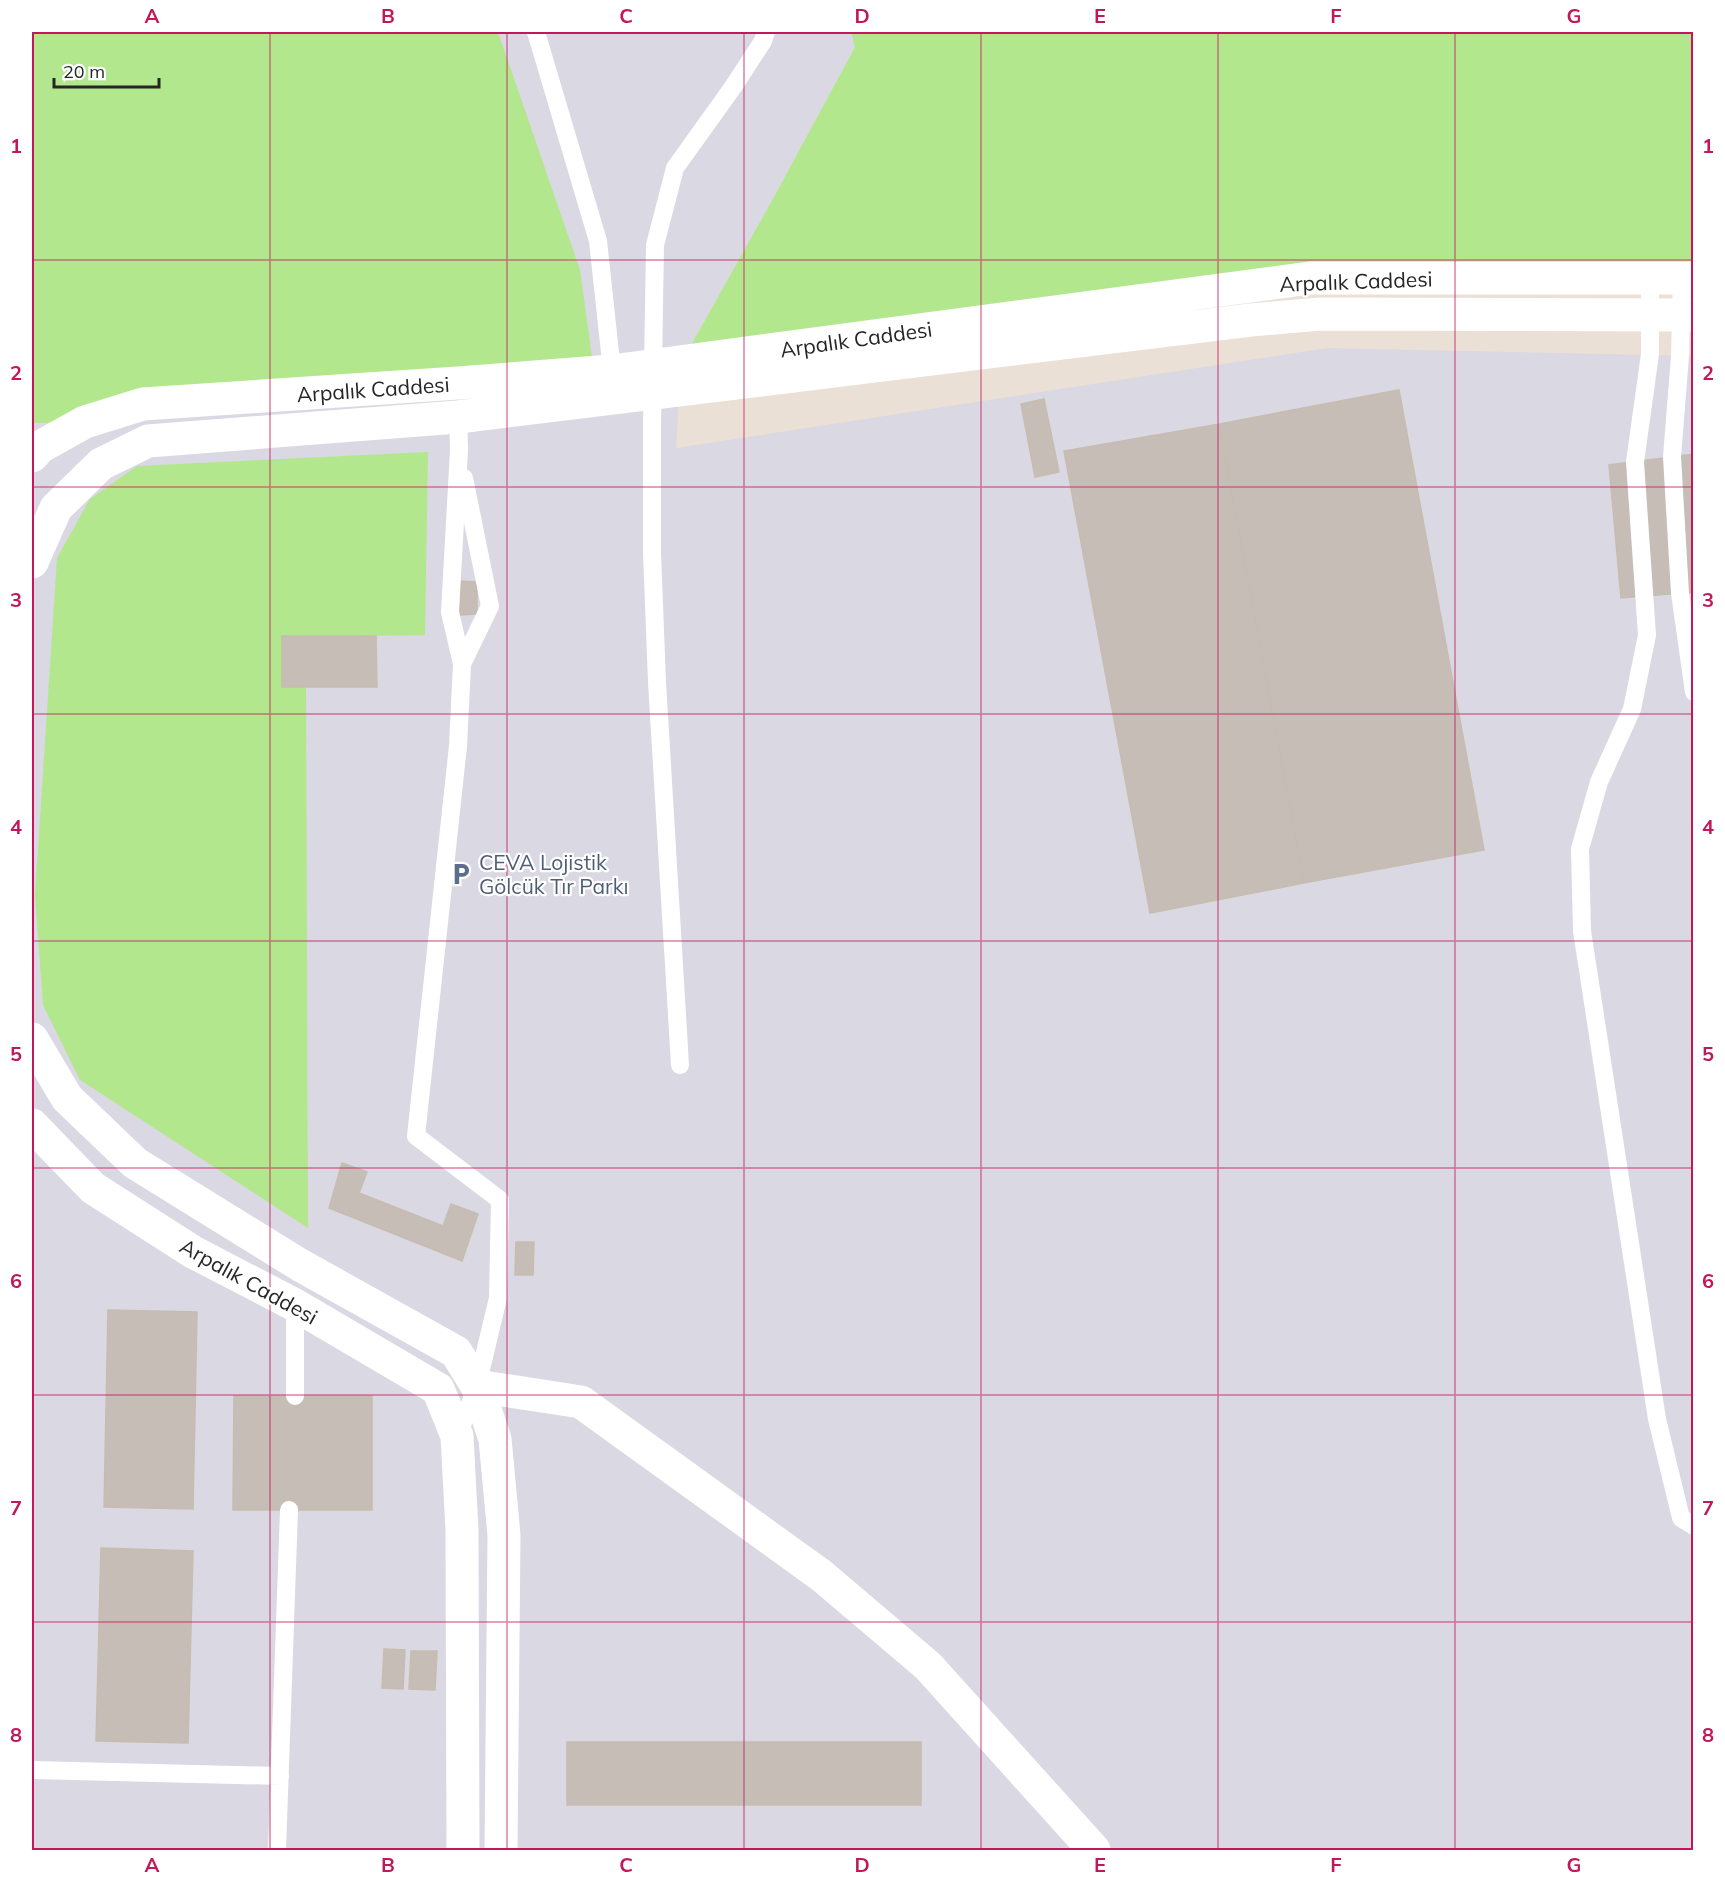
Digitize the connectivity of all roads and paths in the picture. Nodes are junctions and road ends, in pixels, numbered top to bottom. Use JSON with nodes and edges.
{"nodes":[{"id":1,"x":536,"y":32,"type":"edge"},
{"id":2,"x":766,"y":32,"type":"edge"},
{"id":3,"x":1650,"y":277,"type":"junction"},
{"id":4,"x":1688,"y":278,"type":"edge"},
{"id":5,"x":1675,"y":315,"type":"edge"},
{"id":6,"x":612,"y":370,"type":"junction"},
{"id":7,"x":458,"y":383,"type":"junction"},
{"id":8,"x":458,"y":417,"type":"junction"},
{"id":9,"x":459,"y":450,"type":"junction"},
{"id":10,"x":32,"y":456,"type":"edge"},
{"id":11,"x":32,"y":562,"type":"edge"},
{"id":12,"x":462,"y":664,"type":"junction"},
{"id":13,"x":1694,"y":692,"type":"edge"},
{"id":14,"x":32,"y":1040,"type":"edge"},
{"id":15,"x":680,"y":1065,"type":"dead end"},
{"id":16,"x":32,"y":1125,"type":"edge"},
{"id":17,"x":295,"y":1305,"type":"junction"},
{"id":18,"x":477,"y":1386,"type":"junction"},
{"id":19,"x":295,"y":1396,"type":"dead end"},
{"id":20,"x":457,"y":1436,"type":"junction"},
{"id":21,"x":289,"y":1510,"type":"dead end"},
{"id":22,"x":1694,"y":1526,"type":"edge"},
{"id":23,"x":32,"y":1770,"type":"edge"},
{"id":24,"x":280,"y":1776,"type":"junction"},
{"id":25,"x":277,"y":1851,"type":"edge"},
{"id":26,"x":463,"y":1851,"type":"edge"},
{"id":27,"x":501,"y":1851,"type":"edge"},
{"id":28,"x":1094,"y":1851,"type":"edge"}],
"edges":[{"from":1,"to":6,"type":"lane"},
{"from":2,"to":15,"type":"lane"},
{"from":3,"to":4,"type":"main road","name":"Arpalık Caddesi"},
{"from":3,"to":5,"type":"lane"},
{"from":3,"to":6,"type":"main road","name":"Arpalık Caddesi"},
{"from":4,"to":5,"type":"lane"},
{"from":5,"to":8,"type":"main road"},
{"from":5,"to":13,"type":"lane"},
{"from":5,"to":22,"type":"lane"},
{"from":6,"to":7,"type":"main road","name":"Arpalık Caddesi"},
{"from":7,"to":8,"type":"lane"},
{"from":7,"to":10,"type":"main road","name":"Arpalık Caddesi"},
{"from":8,"to":9,"type":"lane"},
{"from":8,"to":11,"type":"main road"},
{"from":9,"to":12,"type":"lane"},
{"from":9,"to":12,"type":"lane"},
{"from":12,"to":18,"type":"lane"},
{"from":14,"to":18,"type":"main road"},
{"from":16,"to":17,"type":"main road","name":"Arpalık Caddesi"},
{"from":17,"to":19,"type":"lane"},
{"from":17,"to":20,"type":"main road","name":"Arpalık Caddesi"},
{"from":18,"to":20,"type":"lane"},
{"from":18,"to":27,"type":"main road"},
{"from":18,"to":28,"type":"main road"},
{"from":20,"to":26,"type":"main road","name":"Arpalık Caddesi"},
{"from":21,"to":24,"type":"lane"},
{"from":23,"to":24,"type":"lane"},
{"from":24,"to":25,"type":"lane"}]}
